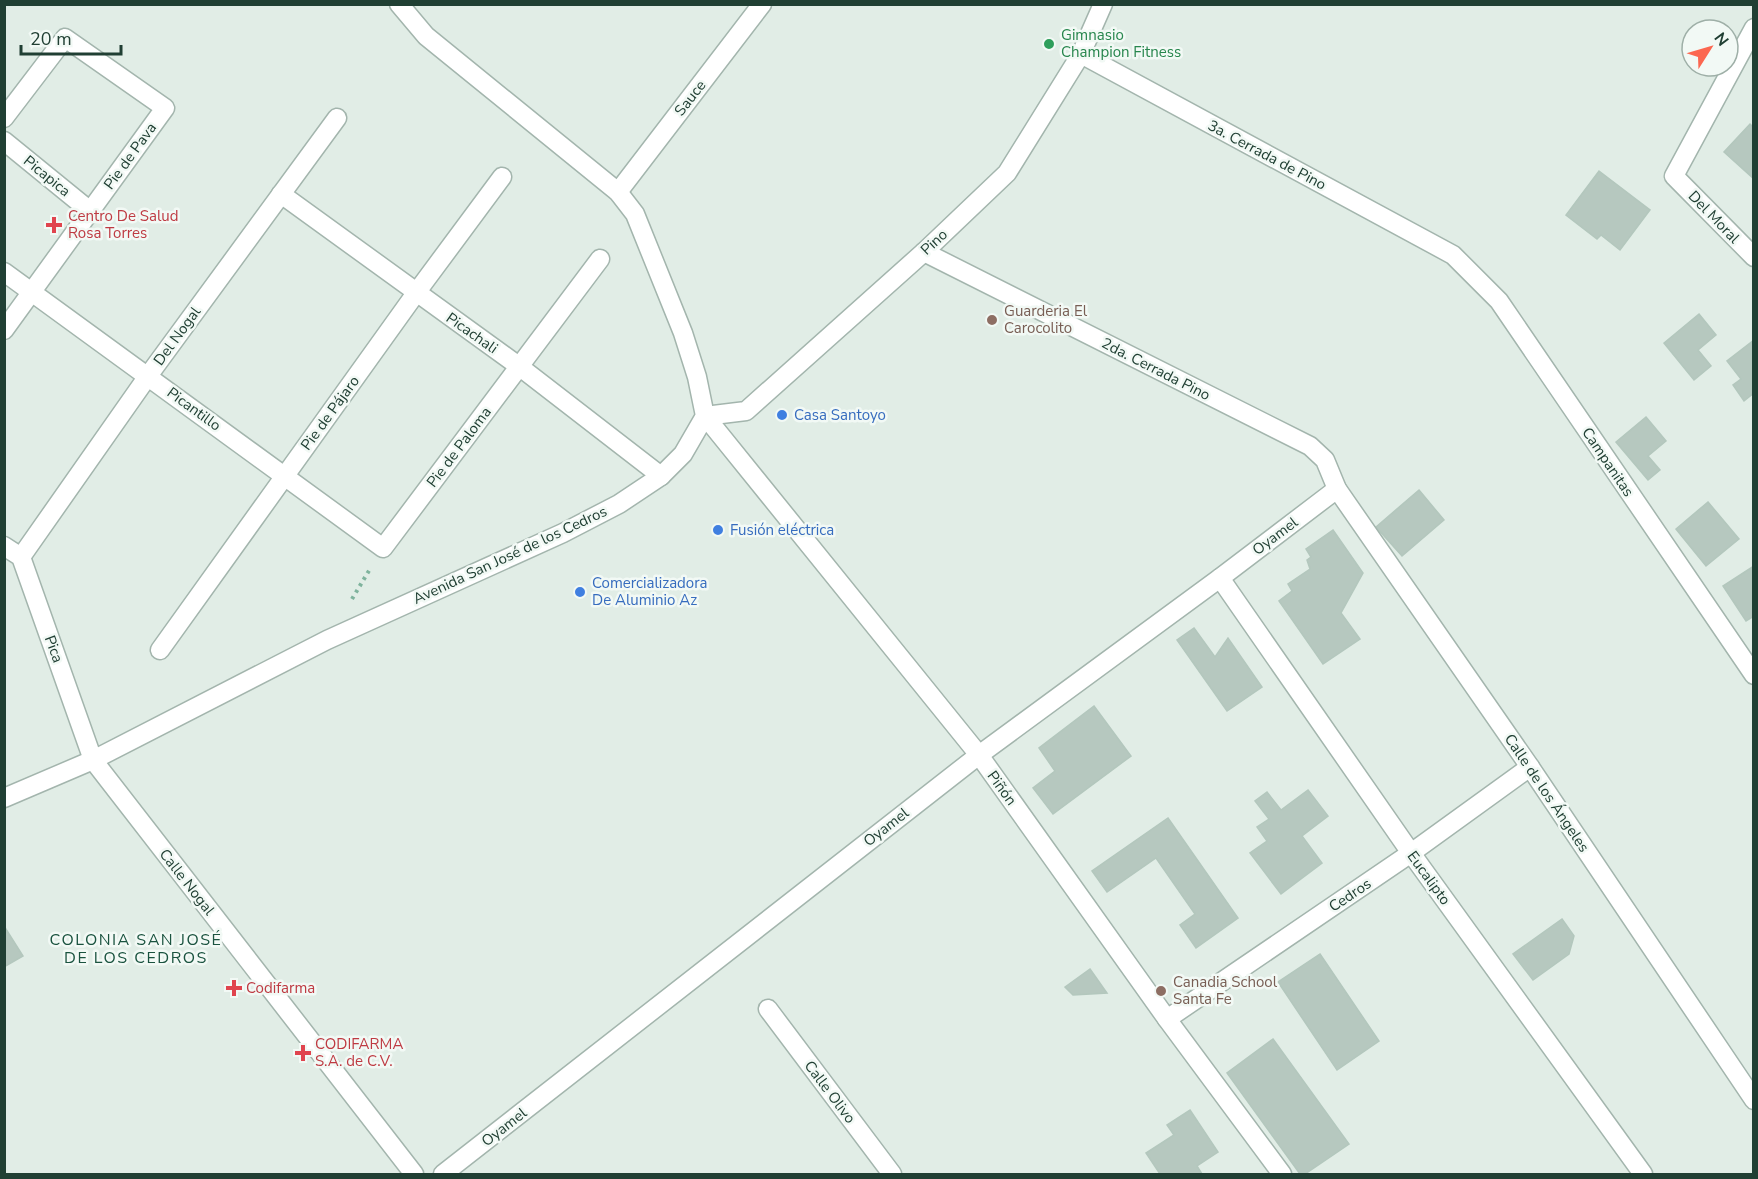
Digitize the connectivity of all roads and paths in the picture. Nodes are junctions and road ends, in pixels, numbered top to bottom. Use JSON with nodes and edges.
{"nodes":[{"id":1,"x":399,"y":4,"type":"edge"},
{"id":2,"x":762,"y":4,"type":"edge"},
{"id":3,"x":1103,"y":4,"type":"edge"},
{"id":4,"x":1754,"y":28,"type":"edge"},
{"id":5,"x":1081,"y":54,"type":"junction"},
{"id":6,"x":337,"y":117,"type":"dead end"},
{"id":7,"x":4,"y":118,"type":"edge"},
{"id":8,"x":4,"y":141,"type":"edge"},
{"id":9,"x":502,"y":177,"type":"dead end"},
{"id":10,"x":618,"y":192,"type":"junction"},
{"id":11,"x":281,"y":194,"type":"junction"},
{"id":12,"x":90,"y":211,"type":"junction"},
{"id":13,"x":924,"y":252,"type":"junction"},
{"id":14,"x":1453,"y":255,"type":"joint"},
{"id":15,"x":1754,"y":257,"type":"edge"},
{"id":16,"x":600,"y":259,"type":"dead end"},
{"id":17,"x":4,"y":272,"type":"edge"},
{"id":18,"x":32,"y":292,"type":"junction"},
{"id":19,"x":416,"y":293,"type":"junction"},
{"id":20,"x":4,"y":330,"type":"edge"},
{"id":21,"x":519,"y":367,"type":"junction"},
{"id":22,"x":148,"y":376,"type":"junction"},
{"id":23,"x":705,"y":416,"type":"junction"},
{"id":24,"x":285,"y":476,"type":"junction"},
{"id":25,"x":661,"y":476,"type":"junction"},
{"id":26,"x":1337,"y":489,"type":"junction"},
{"id":27,"x":4,"y":546,"type":"edge"},
{"id":28,"x":383,"y":548,"type":"junction"},
{"id":29,"x":21,"y":557,"type":"junction"},
{"id":30,"x":1220,"y":578,"type":"junction"},
{"id":31,"x":349,"y":603,"type":"dead end"},
{"id":32,"x":160,"y":650,"type":"dead end"},
{"id":33,"x":1754,"y":675,"type":"edge"},
{"id":34,"x":979,"y":755,"type":"junction"},
{"id":35,"x":93,"y":760,"type":"junction"},
{"id":36,"x":1530,"y":767,"type":"junction"},
{"id":37,"x":4,"y":798,"type":"edge"},
{"id":38,"x":1411,"y":853,"type":"junction"},
{"id":39,"x":768,"y":1009,"type":"dead end"},
{"id":40,"x":1167,"y":1019,"type":"junction"},
{"id":41,"x":1754,"y":1100,"type":"edge"},
{"id":42,"x":414,"y":1174,"type":"edge"},
{"id":43,"x":443,"y":1174,"type":"edge"},
{"id":44,"x":892,"y":1174,"type":"edge"},
{"id":45,"x":1282,"y":1174,"type":"edge"},
{"id":46,"x":1643,"y":1174,"type":"edge"}],
"edges":[{"from":1,"to":10,"type":"street"},
{"from":2,"to":10,"type":"street","name":"Sauce"},
{"from":3,"to":5,"type":"street","name":"Pino"},
{"from":4,"to":15,"type":"street","name":"Del Moral"},
{"from":5,"to":13,"type":"street","name":"Pino"},
{"from":5,"to":14,"type":"street","name":"3a. Cerrada de Pino"},
{"from":6,"to":11,"type":"street","name":"Del Nogal"},
{"from":7,"to":12,"type":"street","name":"Pie de Pava"},
{"from":8,"to":12,"type":"street","name":"Picapica"},
{"from":9,"to":19,"type":"street","name":"Pie de Pájaro"},
{"from":10,"to":23,"type":"street"},
{"from":11,"to":19,"type":"street","name":"Picachali"},
{"from":11,"to":22,"type":"street","name":"Del Nogal"},
{"from":12,"to":18,"type":"street","name":"Pie de Pava"},
{"from":13,"to":23,"type":"street","name":"Pino"},
{"from":13,"to":26,"type":"street","name":"2da. Cerrada Pino"},
{"from":14,"to":33,"type":"street","name":"Campanitas"},
{"from":16,"to":21,"type":"street","name":"Pie de Paloma"},
{"from":17,"to":18,"type":"street","name":"Picantillo"},
{"from":18,"to":20,"type":"street"},
{"from":18,"to":22,"type":"street","name":"Picantillo"},
{"from":19,"to":21,"type":"street","name":"Picachali"},
{"from":19,"to":24,"type":"street","name":"Pie de Pájaro"},
{"from":21,"to":25,"type":"street","name":"Picachali"},
{"from":21,"to":28,"type":"street","name":"Pie de Paloma"},
{"from":22,"to":24,"type":"street","name":"Picantillo"},
{"from":22,"to":29,"type":"street","name":"Del Nogal"},
{"from":23,"to":25,"type":"street","name":"Avenida San José de los Cedros"},
{"from":23,"to":34,"type":"street","name":"Piñón"},
{"from":24,"to":28,"type":"street","name":"Picantillo"},
{"from":24,"to":32,"type":"street","name":"Pie de Pájaro"},
{"from":25,"to":35,"type":"street","name":"Avenida San José de los Cedros"},
{"from":26,"to":30,"type":"street","name":"Oyamel"},
{"from":26,"to":36,"type":"street","name":"Calle de los Ángeles"},
{"from":27,"to":29,"type":"street"},
{"from":28,"to":31,"type":"path"},
{"from":29,"to":35,"type":"street","name":"Pica"},
{"from":30,"to":34,"type":"street","name":"Oyamel"},
{"from":30,"to":38,"type":"street","name":"Eucalipto"},
{"from":34,"to":40,"type":"street","name":"Piñón"},
{"from":34,"to":43,"type":"street","name":"Oyamel"},
{"from":35,"to":37,"type":"street","name":"Avenida San José de los Cedros"},
{"from":35,"to":42,"type":"street","name":"Calle Nogal"},
{"from":36,"to":38,"type":"street","name":"Cedros"},
{"from":36,"to":41,"type":"street","name":"Calle de los Ángeles"},
{"from":38,"to":40,"type":"street","name":"Cedros"},
{"from":38,"to":46,"type":"street","name":"Eucalipto"},
{"from":39,"to":44,"type":"street","name":"Calle Olivo"},
{"from":40,"to":45,"type":"street","name":"Piñón"}]}
